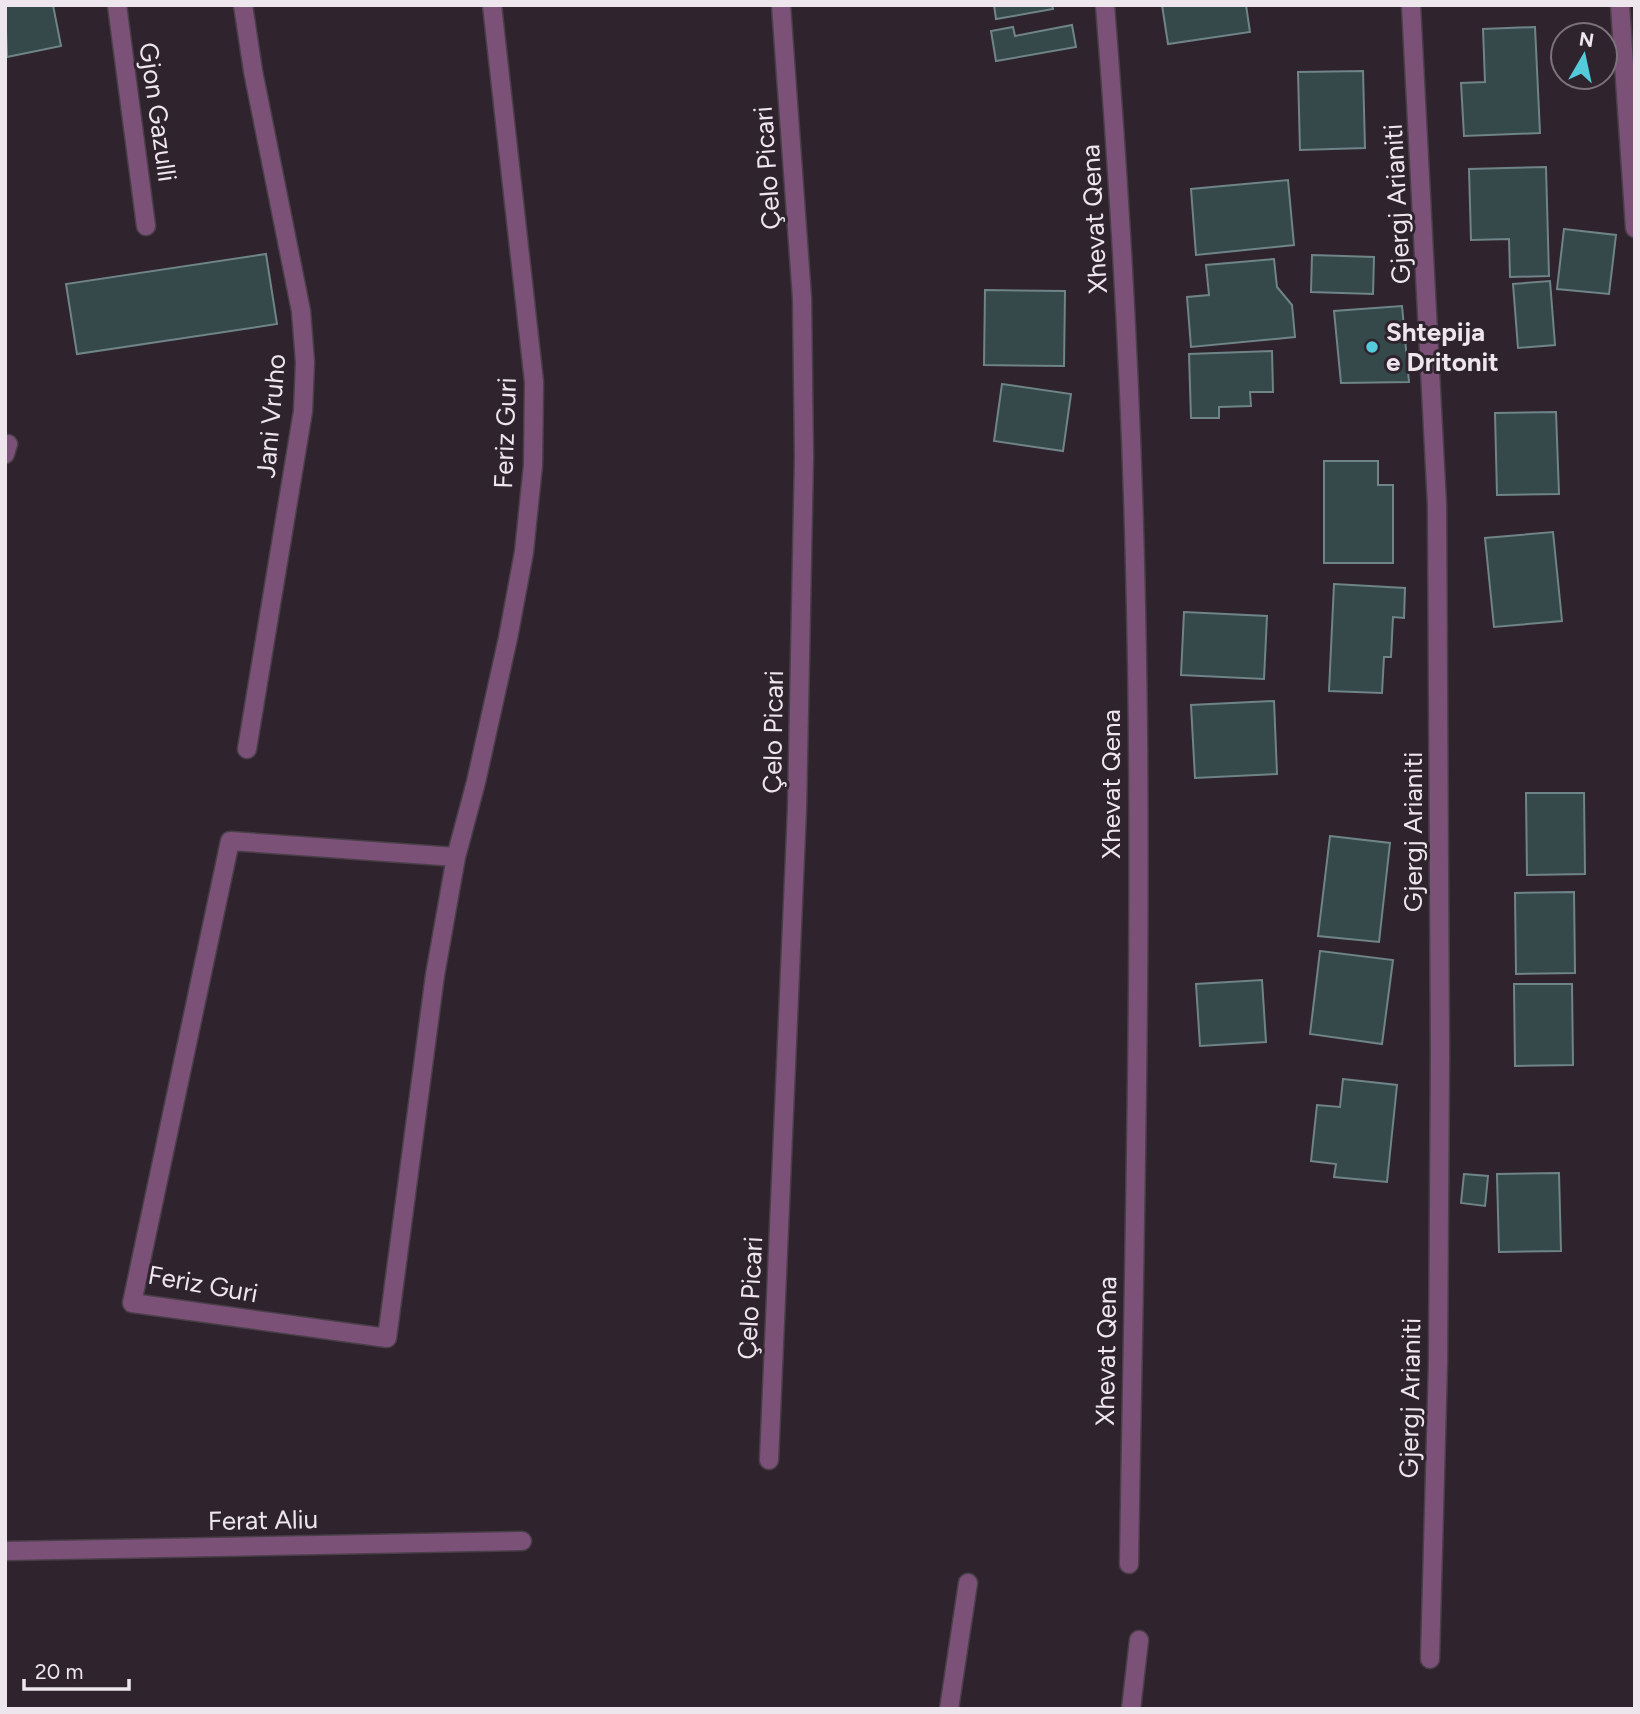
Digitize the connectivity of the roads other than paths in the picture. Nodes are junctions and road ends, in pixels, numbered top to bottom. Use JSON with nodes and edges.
{"nodes":[{"id":1,"x":117,"y":5,"type":"edge"},
{"id":2,"x":243,"y":5,"type":"edge"},
{"id":3,"x":492,"y":5,"type":"edge"},
{"id":4,"x":781,"y":5,"type":"edge"},
{"id":5,"x":1105,"y":5,"type":"edge"},
{"id":6,"x":1411,"y":5,"type":"edge"},
{"id":7,"x":1620,"y":5,"type":"edge"},
{"id":8,"x":146,"y":226,"type":"dead end"},
{"id":9,"x":1635,"y":228,"type":"edge"},
{"id":10,"x":247,"y":749,"type":"dead end"},
{"id":11,"x":456,"y":857,"type":"junction"},
{"id":12,"x":769,"y":1460,"type":"dead end"},
{"id":13,"x":522,"y":1541,"type":"dead end"},
{"id":14,"x":5,"y":1551,"type":"edge"},
{"id":15,"x":1129,"y":1564,"type":"dead end"},
{"id":16,"x":968,"y":1583,"type":"dead end"},
{"id":17,"x":1139,"y":1640,"type":"dead end"},
{"id":18,"x":1430,"y":1659,"type":"dead end"},
{"id":19,"x":949,"y":1709,"type":"edge"},
{"id":20,"x":1131,"y":1709,"type":"edge"}],
"edges":[{"from":1,"to":8,"type":"street","name":"Gjon Gazulli"},
{"from":2,"to":10,"type":"street","name":"Jani Vruho"},
{"from":3,"to":11,"type":"street","name":"Feriz Guri"},
{"from":4,"to":12,"type":"street","name":"Çelo Picari"},
{"from":5,"to":15,"type":"street","name":"Xhevat Qena"},
{"from":6,"to":18,"type":"street","name":"Gjergj Arianiti"},
{"from":7,"to":9,"type":"street"},
{"from":11,"to":11,"type":"street","name":"Feriz Guri"},
{"from":13,"to":14,"type":"street","name":"Ferat Aliu"},
{"from":16,"to":19,"type":"street"},
{"from":17,"to":20,"type":"street"}]}
